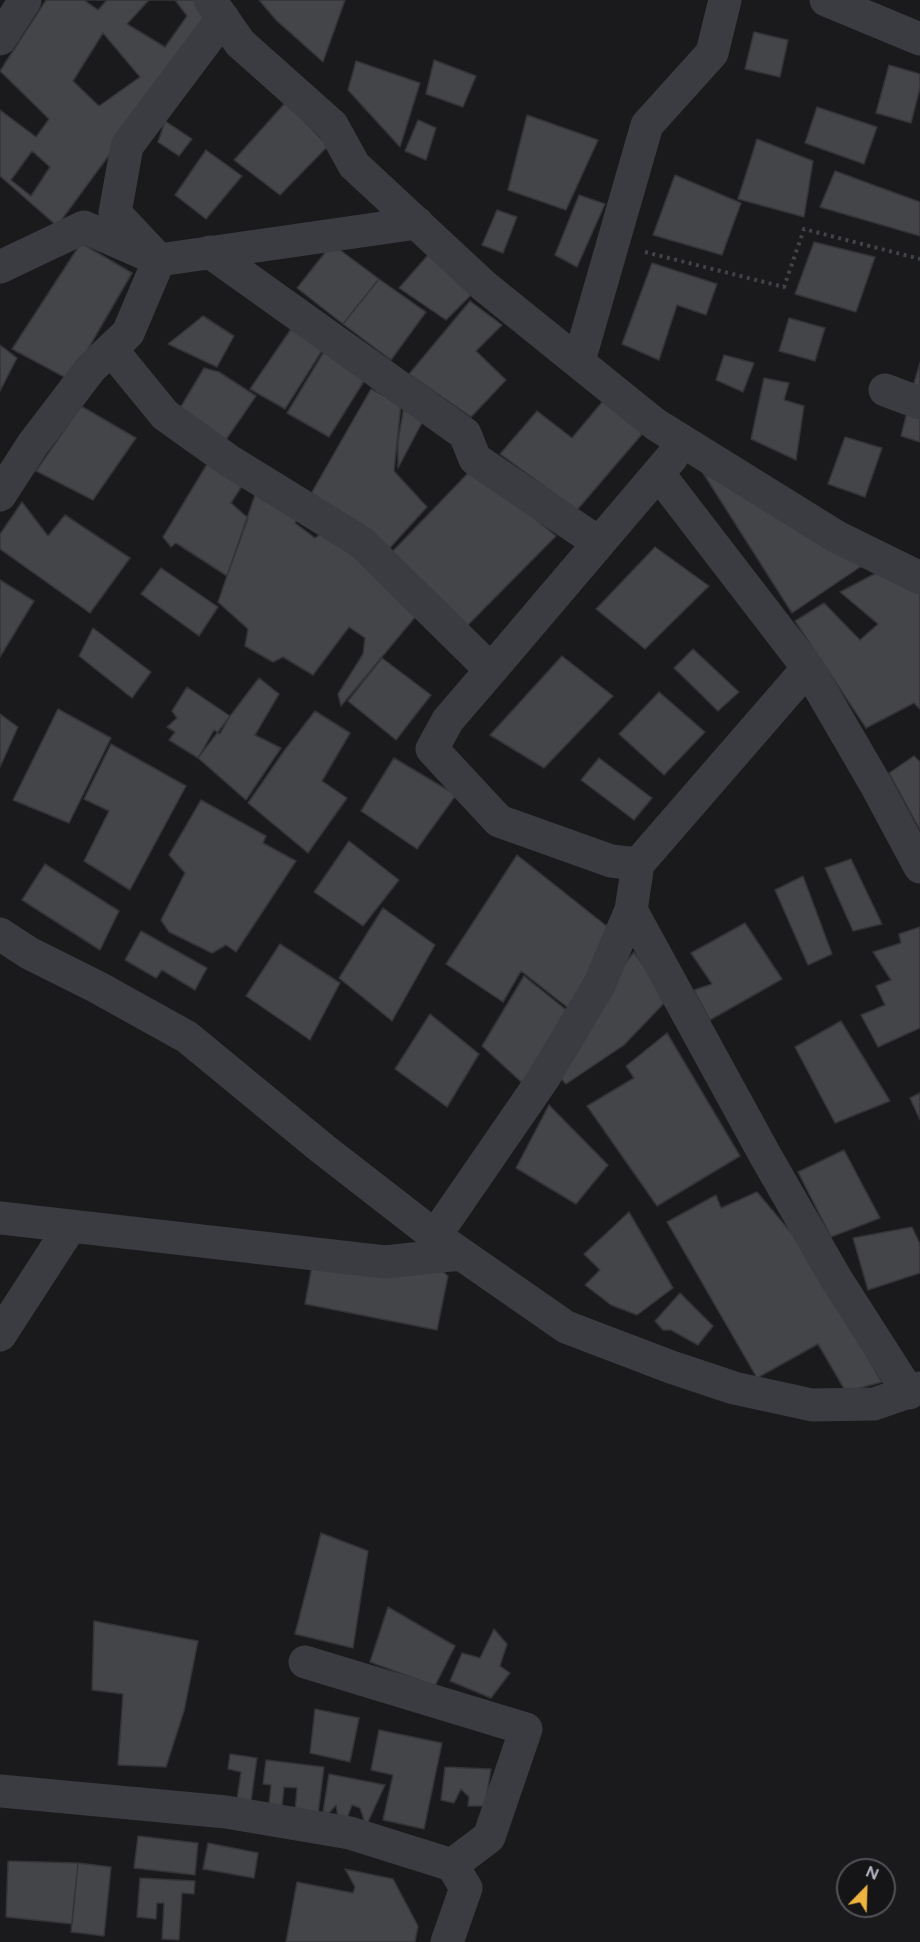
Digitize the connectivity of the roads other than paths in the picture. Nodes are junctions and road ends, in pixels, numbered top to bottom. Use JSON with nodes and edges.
{"nodes":[{"id":1,"x":25,"y":0,"type":"edge"},
{"id":2,"x":725,"y":0,"type":"edge"},
{"id":3,"x":826,"y":0,"type":"edge"},
{"id":4,"x":217,"y":9,"type":"edge"},
{"id":5,"x":0,"y":39,"type":"edge"},
{"id":6,"x":920,"y":39,"type":"edge"},
{"id":7,"x":417,"y":223,"type":"junction"},
{"id":8,"x":210,"y":252,"type":"junction"},
{"id":9,"x":159,"y":260,"type":"junction"},
{"id":10,"x":0,"y":267,"type":"edge"},
{"id":11,"x":111,"y":349,"type":"junction"},
{"id":12,"x":579,"y":362,"type":"junction"},
{"id":13,"x":885,"y":390,"type":"dead end"},
{"id":14,"x":920,"y":403,"type":"edge"},
{"id":15,"x":685,"y":442,"type":"junction"},
{"id":16,"x":658,"y":473,"type":"junction"},
{"id":17,"x":0,"y":495,"type":"edge"},
{"id":18,"x":599,"y":543,"type":"junction"},
{"id":19,"x":920,"y":578,"type":"edge"},
{"id":20,"x":808,"y":668,"type":"junction"},
{"id":21,"x":491,"y":670,"type":"junction"},
{"id":22,"x":638,"y":864,"type":"junction"},
{"id":23,"x":920,"y":867,"type":"edge"},
{"id":24,"x":631,"y":910,"type":"junction"},
{"id":25,"x":0,"y":934,"type":"edge"},
{"id":26,"x":0,"y":1218,"type":"edge"},
{"id":27,"x":70,"y":1227,"type":"junction"},
{"id":28,"x":447,"y":1245,"type":"junction"},
{"id":29,"x":0,"y":1335,"type":"edge"},
{"id":30,"x":914,"y":1391,"type":"edge"},
{"id":31,"x":305,"y":1662,"type":"dead end"},
{"id":32,"x":0,"y":1791,"type":"edge"},
{"id":33,"x":452,"y":1865,"type":"junction"},
{"id":34,"x":447,"y":1942,"type":"edge"}],
"edges":[{"from":1,"to":5,"type":"street"},
{"from":2,"to":12,"type":"street"},
{"from":3,"to":6,"type":"street"},
{"from":4,"to":7,"type":"street"},
{"from":4,"to":9,"type":"street"},
{"from":7,"to":8,"type":"street"},
{"from":7,"to":12,"type":"street"},
{"from":8,"to":9,"type":"street"},
{"from":8,"to":18,"type":"street"},
{"from":9,"to":10,"type":"street"},
{"from":9,"to":11,"type":"street"},
{"from":11,"to":17,"type":"street"},
{"from":11,"to":21,"type":"street"},
{"from":12,"to":15,"type":"street"},
{"from":13,"to":14,"type":"street"},
{"from":15,"to":16,"type":"street"},
{"from":15,"to":19,"type":"street"},
{"from":16,"to":18,"type":"street"},
{"from":16,"to":20,"type":"street"},
{"from":18,"to":21,"type":"street"},
{"from":20,"to":22,"type":"street"},
{"from":20,"to":23,"type":"street"},
{"from":21,"to":22,"type":"street"},
{"from":22,"to":24,"type":"street"},
{"from":24,"to":28,"type":"street"},
{"from":24,"to":30,"type":"street"},
{"from":25,"to":28,"type":"street"},
{"from":26,"to":27,"type":"street"},
{"from":27,"to":28,"type":"street"},
{"from":27,"to":29,"type":"street"},
{"from":28,"to":30,"type":"street"},
{"from":31,"to":33,"type":"street"},
{"from":32,"to":33,"type":"street"},
{"from":33,"to":34,"type":"street"}]}
